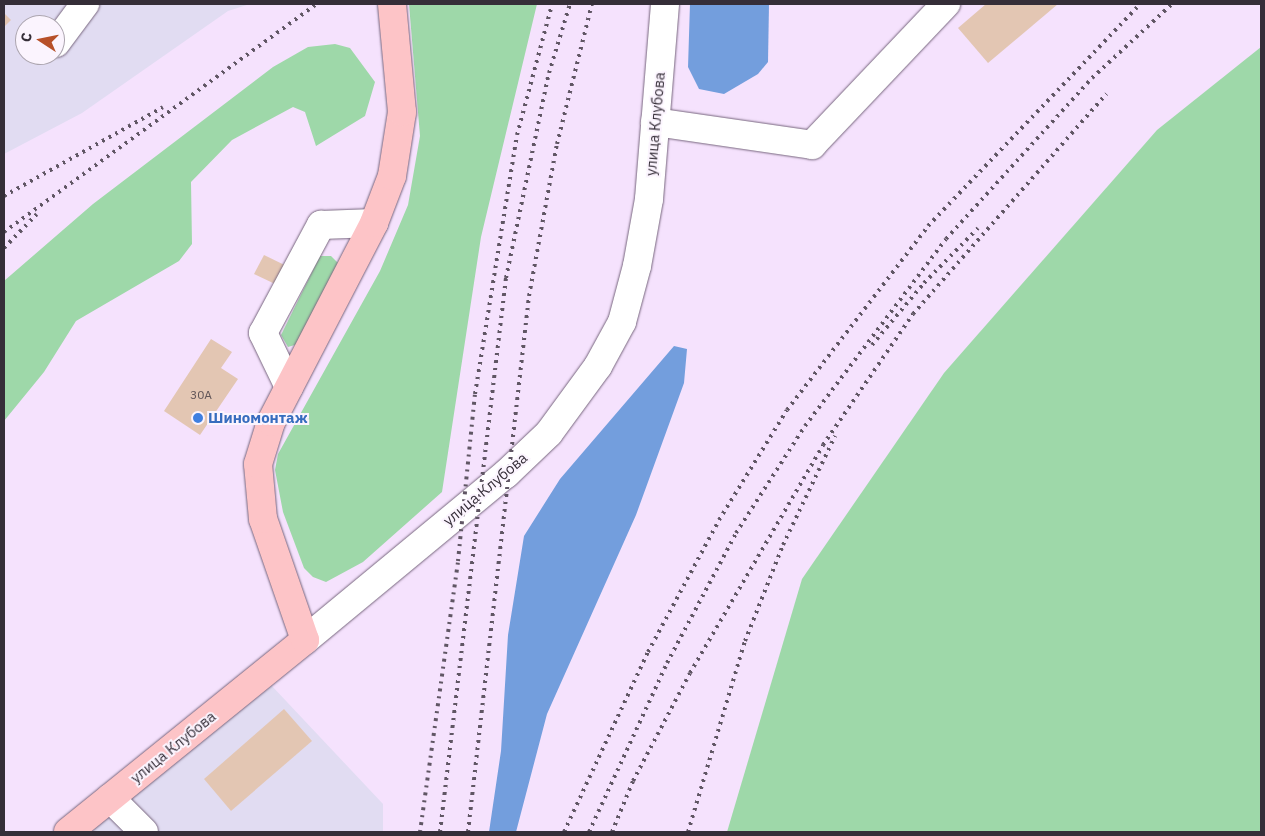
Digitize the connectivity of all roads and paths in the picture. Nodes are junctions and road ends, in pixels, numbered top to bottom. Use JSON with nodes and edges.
{"nodes":[{"id":1,"x":85,"y":4,"type":"edge"},
{"id":2,"x":392,"y":4,"type":"edge"},
{"id":3,"x":665,"y":4,"type":"edge"},
{"id":4,"x":946,"y":4,"type":"edge"},
{"id":5,"x":65,"y":31,"type":"edge"},
{"id":6,"x":655,"y":122,"type":"junction"},
{"id":7,"x":374,"y":223,"type":"junction"},
{"id":8,"x":289,"y":387,"type":"junction"},
{"id":9,"x":305,"y":640,"type":"junction"},
{"id":10,"x":110,"y":798,"type":"junction"},
{"id":11,"x":68,"y":832,"type":"edge"},
{"id":12,"x":144,"y":832,"type":"edge"}],
"edges":[{"from":1,"to":5,"type":"street"},
{"from":2,"to":7,"type":"main road"},
{"from":3,"to":6,"type":"street","name":"улица Клубова"},
{"from":4,"to":6,"type":"street"},
{"from":6,"to":9,"type":"street","name":"улица Клубова"},
{"from":7,"to":8,"type":"main road"},
{"from":7,"to":8,"type":"street"},
{"from":8,"to":9,"type":"main road"},
{"from":9,"to":10,"type":"main road","name":"улица Клубова"},
{"from":10,"to":11,"type":"main road","name":"улица Клубова"},
{"from":10,"to":12,"type":"street"}]}
